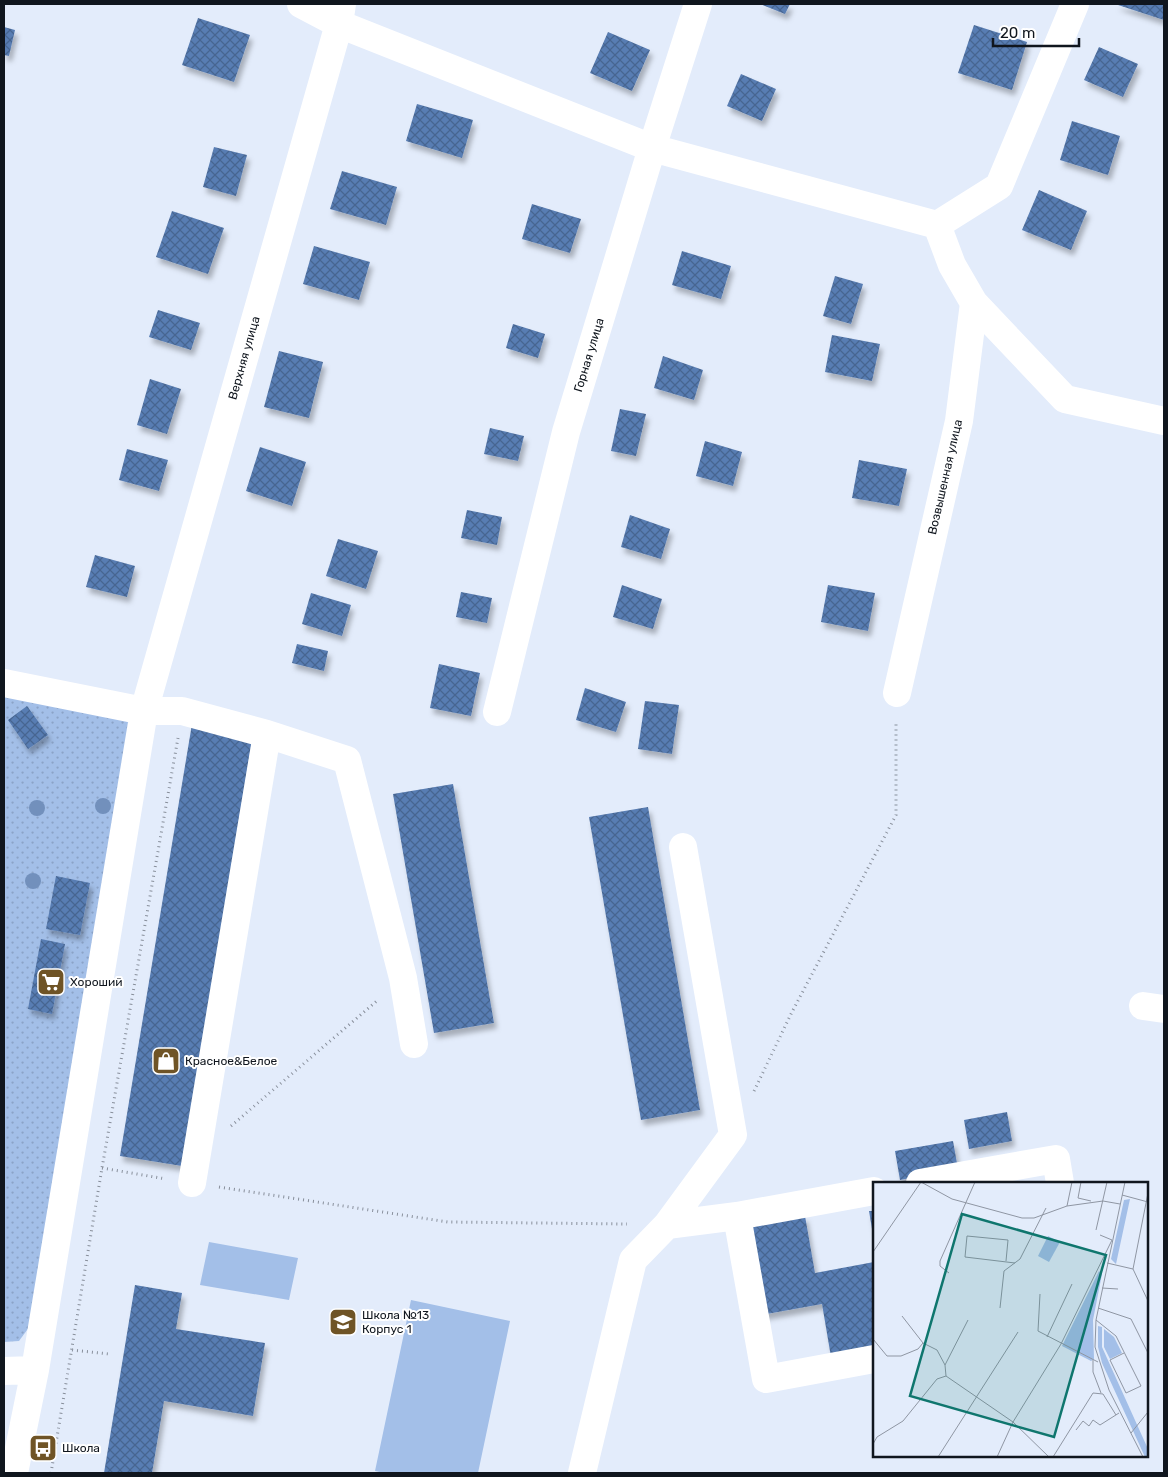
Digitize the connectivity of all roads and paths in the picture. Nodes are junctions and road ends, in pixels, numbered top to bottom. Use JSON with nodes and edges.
{"nodes":[{"id":1,"x":301,"y":4,"type":"edge"},
{"id":2,"x":698,"y":4,"type":"edge"},
{"id":3,"x":1075,"y":4,"type":"edge"},
{"id":4,"x":340,"y":14,"type":"edge"},
{"id":5,"x":652,"y":148,"type":"junction"},
{"id":6,"x":937,"y":225,"type":"junction"},
{"id":7,"x":974,"y":303,"type":"junction"},
{"id":8,"x":1164,"y":421,"type":"edge"},
{"id":9,"x":4,"y":683,"type":"edge"},
{"id":10,"x":897,"y":693,"type":"joint"},
{"id":11,"x":144,"y":711,"type":"junction"},
{"id":12,"x":182,"y":711,"type":"junction"},
{"id":13,"x":497,"y":712,"type":"dead end"},
{"id":14,"x":266,"y":734,"type":"junction"},
{"id":15,"x":683,"y":847,"type":"dead end"},
{"id":16,"x":403,"y":978,"type":"junction"},
{"id":17,"x":414,"y":1044,"type":"dead end"},
{"id":18,"x":754,"y":1091,"type":"dead end"},
{"id":19,"x":197,"y":1153,"type":"junction"},
{"id":20,"x":102,"y":1168,"type":"junction"},
{"id":21,"x":926,"y":1182,"type":"edge"},
{"id":22,"x":1060,"y":1182,"type":"edge"},
{"id":23,"x":192,"y":1183,"type":"junction"},
{"id":24,"x":873,"y":1191,"type":"edge"},
{"id":25,"x":737,"y":1216,"type":"junction"},
{"id":26,"x":667,"y":1225,"type":"junction"},
{"id":27,"x":72,"y":1350,"type":"junction"},
{"id":28,"x":109,"y":1354,"type":"dead end"},
{"id":29,"x":873,"y":1359,"type":"edge"},
{"id":30,"x":35,"y":1370,"type":"junction"},
{"id":31,"x":4,"y":1371,"type":"edge"},
{"id":32,"x":14,"y":1473,"type":"edge"},
{"id":33,"x":51,"y":1473,"type":"edge"},
{"id":34,"x":582,"y":1473,"type":"edge"}],
"edges":[{"from":1,"to":4,"type":"street"},
{"from":2,"to":5,"type":"street","name":"Горная улица"},
{"from":3,"to":6,"type":"street"},
{"from":4,"to":5,"type":"street"},
{"from":4,"to":11,"type":"street","name":"Верхняя улица"},
{"from":5,"to":6,"type":"street"},
{"from":5,"to":13,"type":"street","name":"Горная улица"},
{"from":6,"to":7,"type":"street"},
{"from":7,"to":8,"type":"street"},
{"from":7,"to":10,"type":"street","name":"Возвышенная улица"},
{"from":9,"to":11,"type":"street"},
{"from":10,"to":18,"type":"path"},
{"from":11,"to":12,"type":"street"},
{"from":11,"to":30,"type":"street","name":"Верхняя улица"},
{"from":12,"to":14,"type":"street"},
{"from":12,"to":20,"type":"path"},
{"from":14,"to":16,"type":"street"},
{"from":14,"to":19,"type":"street"},
{"from":15,"to":26,"type":"street"},
{"from":16,"to":17,"type":"street"},
{"from":16,"to":19,"type":"path"},
{"from":19,"to":23,"type":"street"},
{"from":20,"to":23,"type":"path"},
{"from":20,"to":27,"type":"path"},
{"from":21,"to":22,"type":"street"},
{"from":23,"to":26,"type":"path"},
{"from":24,"to":25,"type":"street"},
{"from":25,"to":26,"type":"street"},
{"from":25,"to":29,"type":"street"},
{"from":26,"to":34,"type":"street"},
{"from":27,"to":28,"type":"path"},
{"from":27,"to":33,"type":"path"},
{"from":30,"to":31,"type":"street"},
{"from":30,"to":32,"type":"street","name":"Верхняя улица"}]}
